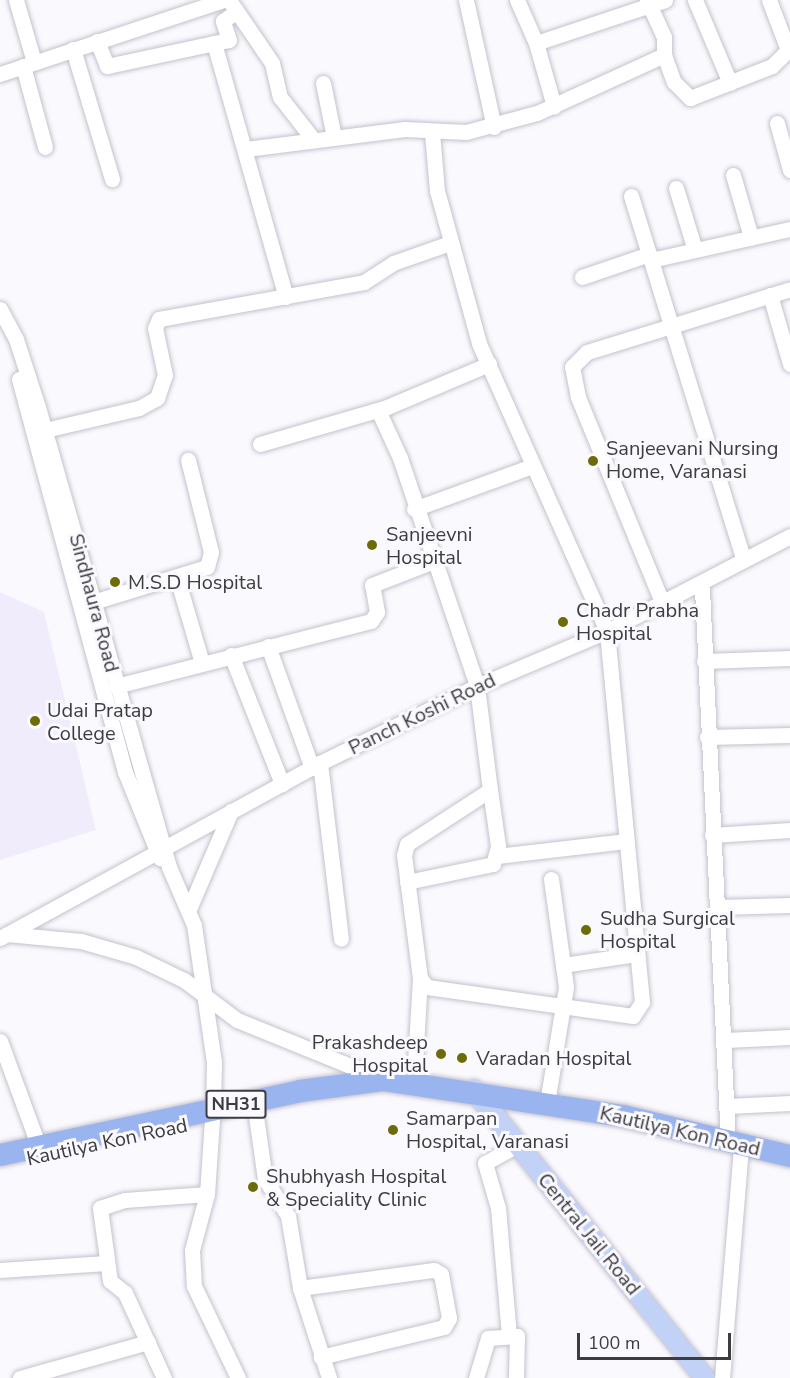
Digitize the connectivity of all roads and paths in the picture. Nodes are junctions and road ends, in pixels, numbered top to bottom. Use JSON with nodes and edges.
{"nodes":[{"id":1,"x":16,"y":0,"type":"edge"},
{"id":2,"x":224,"y":0,"type":"edge"},
{"id":3,"x":466,"y":0,"type":"edge"},
{"id":4,"x":518,"y":0,"type":"edge"},
{"id":5,"x":665,"y":0,"type":"edge"},
{"id":6,"x":695,"y":0,"type":"edge"},
{"id":7,"x":769,"y":0,"type":"edge"},
{"id":8,"x":649,"y":3,"type":"edge"},
{"id":9,"x":232,"y":7,"type":"edge"},
{"id":10,"x":785,"y":22,"type":"edge"},
{"id":11,"x":97,"y":41,"type":"junction"},
{"id":12,"x":214,"y":43,"type":"junction"},
{"id":13,"x":536,"y":43,"type":"junction"},
{"id":14,"x":73,"y":50,"type":"junction"},
{"id":15,"x":664,"y":55,"type":"junction"},
{"id":16,"x":28,"y":64,"type":"junction"},
{"id":17,"x":0,"y":74,"type":"edge"},
{"id":18,"x":323,"y":83,"type":"dead end"},
{"id":19,"x":730,"y":83,"type":"junction"},
{"id":20,"x":554,"y":106,"type":"junction"},
{"id":21,"x":777,"y":123,"type":"dead end"},
{"id":22,"x":494,"y":127,"type":"junction"},
{"id":23,"x":432,"y":133,"type":"junction"},
{"id":24,"x":334,"y":137,"type":"junction"},
{"id":25,"x":312,"y":138,"type":"junction"},
{"id":26,"x":45,"y":147,"type":"dead end"},
{"id":27,"x":246,"y":149,"type":"junction"},
{"id":28,"x":790,"y":170,"type":"edge"},
{"id":29,"x":733,"y":175,"type":"dead end"},
{"id":30,"x":112,"y":179,"type":"dead end"},
{"id":31,"x":676,"y":188,"type":"dead end"},
{"id":32,"x":631,"y":196,"type":"dead end"},
{"id":33,"x":790,"y":229,"type":"edge"},
{"id":34,"x":751,"y":237,"type":"junction"},
{"id":35,"x":450,"y":243,"type":"junction"},
{"id":36,"x":694,"y":246,"type":"junction"},
{"id":37,"x":650,"y":257,"type":"junction"},
{"id":38,"x":582,"y":277,"type":"dead end"},
{"id":39,"x":790,"y":289,"type":"edge"},
{"id":40,"x":770,"y":295,"type":"junction"},
{"id":41,"x":286,"y":297,"type":"junction"},
{"id":42,"x":0,"y":309,"type":"edge"},
{"id":43,"x":671,"y":324,"type":"junction"},
{"id":44,"x":0,"y":329,"type":"edge"},
{"id":45,"x":489,"y":364,"type":"junction"},
{"id":46,"x":790,"y":364,"type":"edge"},
{"id":47,"x":378,"y":410,"type":"junction"},
{"id":48,"x":45,"y":430,"type":"junction"},
{"id":49,"x":260,"y":444,"type":"dead end"},
{"id":50,"x":188,"y":460,"type":"dead end"},
{"id":51,"x":532,"y":466,"type":"junction"},
{"id":52,"x":414,"y":509,"type":"junction"},
{"id":53,"x":790,"y":536,"type":"edge"},
{"id":54,"x":790,"y":545,"type":"edge"},
{"id":55,"x":744,"y":560,"type":"junction"},
{"id":56,"x":431,"y":562,"type":"junction"},
{"id":57,"x":177,"y":578,"type":"junction"},
{"id":58,"x":702,"y":589,"type":"junction"},
{"id":59,"x":684,"y":591,"type":"junction"},
{"id":60,"x":93,"y":602,"type":"junction"},
{"id":61,"x":662,"y":602,"type":"junction"},
{"id":62,"x":607,"y":631,"type":"junction"},
{"id":63,"x":268,"y":646,"type":"junction"},
{"id":64,"x":231,"y":655,"type":"junction"},
{"id":65,"x":790,"y":657,"type":"edge"},
{"id":66,"x":704,"y":661,"type":"junction"},
{"id":67,"x":202,"y":663,"type":"junction"},
{"id":68,"x":117,"y":686,"type":"junction"},
{"id":69,"x":477,"y":686,"type":"junction"},
{"id":70,"x":790,"y":735,"type":"edge"},
{"id":71,"x":708,"y":737,"type":"junction"},
{"id":72,"x":316,"y":765,"type":"junction"},
{"id":73,"x":282,"y":784,"type":"junction"},
{"id":74,"x":490,"y":790,"type":"junction"},
{"id":75,"x":231,"y":812,"type":"junction"},
{"id":76,"x":790,"y":830,"type":"edge"},
{"id":77,"x":712,"y":835,"type":"junction"},
{"id":78,"x":626,"y":841,"type":"junction"},
{"id":79,"x":160,"y":850,"type":"junction"},
{"id":80,"x":497,"y":856,"type":"junction"},
{"id":81,"x":551,"y":879,"type":"dead end"},
{"id":82,"x":407,"y":882,"type":"junction"},
{"id":83,"x":790,"y":905,"type":"edge"},
{"id":84,"x":718,"y":907,"type":"junction"},
{"id":85,"x":189,"y":909,"type":"junction"},
{"id":86,"x":4,"y":936,"type":"edge"},
{"id":87,"x":341,"y":939,"type":"dead end"},
{"id":88,"x":638,"y":954,"type":"junction"},
{"id":89,"x":563,"y":965,"type":"junction"},
{"id":90,"x":420,"y":978,"type":"junction"},
{"id":91,"x":207,"y":997,"type":"junction"},
{"id":92,"x":564,"y":1010,"type":"junction"},
{"id":93,"x":790,"y":1037,"type":"edge"},
{"id":94,"x":725,"y":1040,"type":"junction"},
{"id":95,"x":0,"y":1041,"type":"edge"},
{"id":96,"x":384,"y":1080,"type":"junction"},
{"id":97,"x":414,"y":1081,"type":"junction"},
{"id":98,"x":485,"y":1095,"type":"junction"},
{"id":99,"x":547,"y":1103,"type":"junction"},
{"id":100,"x":790,"y":1103,"type":"edge"},
{"id":101,"x":728,"y":1106,"type":"junction"},
{"id":102,"x":255,"y":1109,"type":"junction"},
{"id":103,"x":213,"y":1114,"type":"junction"},
{"id":104,"x":735,"y":1143,"type":"junction"},
{"id":105,"x":517,"y":1145,"type":"junction"},
{"id":106,"x":39,"y":1147,"type":"junction"},
{"id":107,"x":0,"y":1155,"type":"edge"},
{"id":108,"x":790,"y":1156,"type":"edge"},
{"id":109,"x":0,"y":1165,"type":"edge"},
{"id":110,"x":207,"y":1194,"type":"junction"},
{"id":111,"x":106,"y":1263,"type":"junction"},
{"id":112,"x":0,"y":1270,"type":"edge"},
{"id":113,"x":300,"y":1288,"type":"junction"},
{"id":114,"x":509,"y":1336,"type":"junction"},
{"id":115,"x":148,"y":1342,"type":"junction"},
{"id":116,"x":321,"y":1358,"type":"junction"},
{"id":117,"x":20,"y":1378,"type":"edge"},
{"id":118,"x":164,"y":1378,"type":"edge"},
{"id":119,"x":238,"y":1378,"type":"edge"},
{"id":120,"x":329,"y":1378,"type":"edge"},
{"id":121,"x":476,"y":1378,"type":"edge"},
{"id":122,"x":516,"y":1378,"type":"edge"},
{"id":123,"x":705,"y":1378,"type":"edge"},
{"id":124,"x":722,"y":1378,"type":"edge"}],
"edges":[{"from":1,"to":16,"type":"street"},
{"from":2,"to":11,"type":"street"},
{"from":3,"to":22,"type":"street"},
{"from":4,"to":13,"type":"street"},
{"from":5,"to":8,"type":"street"},
{"from":6,"to":19,"type":"street"},
{"from":7,"to":10,"type":"street"},
{"from":8,"to":13,"type":"street"},
{"from":8,"to":15,"type":"street"},
{"from":9,"to":12,"type":"street"},
{"from":9,"to":25,"type":"street"},
{"from":10,"to":19,"type":"street"},
{"from":11,"to":12,"type":"street"},
{"from":11,"to":14,"type":"street"},
{"from":12,"to":27,"type":"street"},
{"from":13,"to":20,"type":"street"},
{"from":14,"to":16,"type":"street"},
{"from":14,"to":30,"type":"street"},
{"from":15,"to":19,"type":"street"},
{"from":15,"to":20,"type":"street"},
{"from":16,"to":17,"type":"street"},
{"from":16,"to":26,"type":"street"},
{"from":18,"to":24,"type":"street"},
{"from":20,"to":22,"type":"street"},
{"from":21,"to":28,"type":"street"},
{"from":22,"to":23,"type":"street"},
{"from":23,"to":24,"type":"street"},
{"from":23,"to":35,"type":"street"},
{"from":24,"to":25,"type":"street"},
{"from":25,"to":27,"type":"street"},
{"from":27,"to":41,"type":"street"},
{"from":29,"to":34,"type":"street"},
{"from":31,"to":36,"type":"street"},
{"from":32,"to":37,"type":"street"},
{"from":33,"to":34,"type":"street"},
{"from":34,"to":36,"type":"street"},
{"from":35,"to":41,"type":"street"},
{"from":35,"to":45,"type":"street"},
{"from":36,"to":37,"type":"street"},
{"from":37,"to":38,"type":"street"},
{"from":37,"to":43,"type":"street"},
{"from":39,"to":40,"type":"street"},
{"from":40,"to":43,"type":"street"},
{"from":40,"to":46,"type":"street"},
{"from":41,"to":48,"type":"street"},
{"from":42,"to":48,"type":"street","name":"Sindhaura Road"},
{"from":43,"to":55,"type":"street"},
{"from":43,"to":61,"type":"street"},
{"from":44,"to":79,"type":"street"},
{"from":45,"to":47,"type":"street"},
{"from":45,"to":51,"type":"street"},
{"from":47,"to":49,"type":"street"},
{"from":47,"to":52,"type":"street"},
{"from":48,"to":60,"type":"street","name":"Sindhaura Road"},
{"from":50,"to":57,"type":"street"},
{"from":51,"to":52,"type":"street"},
{"from":51,"to":62,"type":"street"},
{"from":52,"to":56,"type":"street"},
{"from":53,"to":55,"type":"street","name":"Panch Koshi Road"},
{"from":54,"to":58,"type":"street","name":"Panch Koshi Road"},
{"from":55,"to":59,"type":"street","name":"Panch Koshi Road"},
{"from":56,"to":63,"type":"street"},
{"from":56,"to":69,"type":"street"},
{"from":57,"to":60,"type":"street"},
{"from":57,"to":67,"type":"street"},
{"from":58,"to":59,"type":"street","name":"Panch Koshi Road"},
{"from":58,"to":66,"type":"street"},
{"from":59,"to":61,"type":"street","name":"Panch Koshi Road"},
{"from":60,"to":68,"type":"street","name":"Sindhaura Road"},
{"from":61,"to":62,"type":"street","name":"Panch Koshi Road"},
{"from":62,"to":69,"type":"street","name":"Panch Koshi Road"},
{"from":62,"to":78,"type":"street"},
{"from":63,"to":64,"type":"street"},
{"from":63,"to":72,"type":"street"},
{"from":64,"to":67,"type":"street"},
{"from":64,"to":73,"type":"street"},
{"from":65,"to":66,"type":"street"},
{"from":66,"to":71,"type":"street"},
{"from":67,"to":68,"type":"street"},
{"from":68,"to":79,"type":"street","name":"Sindhaura Road"},
{"from":69,"to":72,"type":"street","name":"Panch Koshi Road"},
{"from":69,"to":74,"type":"street"},
{"from":70,"to":71,"type":"street"},
{"from":71,"to":77,"type":"street"},
{"from":72,"to":73,"type":"street","name":"Panch Koshi Road"},
{"from":72,"to":87,"type":"street"},
{"from":73,"to":75,"type":"street","name":"Panch Koshi Road"},
{"from":74,"to":80,"type":"street"},
{"from":74,"to":82,"type":"street"},
{"from":75,"to":79,"type":"street","name":"Panch Koshi Road"},
{"from":75,"to":85,"type":"street"},
{"from":76,"to":77,"type":"street"},
{"from":77,"to":84,"type":"street"},
{"from":78,"to":80,"type":"street"},
{"from":78,"to":88,"type":"street"},
{"from":79,"to":85,"type":"street","name":"Sindhaura Road"},
{"from":79,"to":86,"type":"street","name":"Panch Koshi Road"},
{"from":80,"to":82,"type":"street"},
{"from":81,"to":89,"type":"street"},
{"from":82,"to":90,"type":"street"},
{"from":83,"to":84,"type":"street"},
{"from":84,"to":94,"type":"street"},
{"from":85,"to":91,"type":"street","name":"Sindhaura Road"},
{"from":86,"to":91,"type":"street"},
{"from":88,"to":89,"type":"street"},
{"from":88,"to":92,"type":"street"},
{"from":89,"to":92,"type":"street"},
{"from":90,"to":92,"type":"street"},
{"from":90,"to":97,"type":"street"},
{"from":91,"to":96,"type":"street"},
{"from":91,"to":103,"type":"street","name":"Sindhaura Road"},
{"from":92,"to":99,"type":"street"},
{"from":93,"to":94,"type":"street"},
{"from":94,"to":101,"type":"street"},
{"from":95,"to":106,"type":"street"},
{"from":96,"to":97,"type":"highway","name":"Kautilya Kon Road","number":"NH31"},
{"from":96,"to":103,"type":"highway","name":"Kautilya Kon Road","number":"NH31"},
{"from":97,"to":98,"type":"highway","name":"Kautilya Kon Road","number":"NH31"},
{"from":98,"to":99,"type":"highway","name":"Kautilya Kon Road","number":"NH31"},
{"from":98,"to":102,"type":"highway","name":"Kautilya Kon Road","number":"NH31"},
{"from":98,"to":105,"type":"main road","name":"Central Jail Road"},
{"from":99,"to":104,"type":"highway","name":"Kautilya Kon Road","number":"NH31"},
{"from":100,"to":101,"type":"street"},
{"from":101,"to":104,"type":"street"},
{"from":102,"to":103,"type":"highway","name":"Kautilya Kon Road","number":"NH31"},
{"from":102,"to":113,"type":"street"},
{"from":103,"to":106,"type":"highway","name":"Kautilya Kon Road","number":"NH31"},
{"from":103,"to":109,"type":"highway","name":"Kautilya Kon Road","number":"NH31"},
{"from":103,"to":110,"type":"street","name":"Sindhaura Road"},
{"from":104,"to":108,"type":"highway","name":"Kautilya Kon Road","number":"NH31"},
{"from":104,"to":124,"type":"street"},
{"from":105,"to":114,"type":"street"},
{"from":105,"to":123,"type":"main road","name":"Central Jail Road"},
{"from":106,"to":107,"type":"highway","name":"Kautilya Kon Road","number":"NH31"},
{"from":110,"to":111,"type":"street"},
{"from":110,"to":119,"type":"street","name":"Sindhaura Road"},
{"from":111,"to":112,"type":"street"},
{"from":111,"to":115,"type":"street"},
{"from":113,"to":116,"type":"street"},
{"from":113,"to":116,"type":"street"},
{"from":114,"to":121,"type":"street"},
{"from":114,"to":122,"type":"street"},
{"from":115,"to":117,"type":"street"},
{"from":115,"to":118,"type":"street"},
{"from":116,"to":120,"type":"street"}]}
